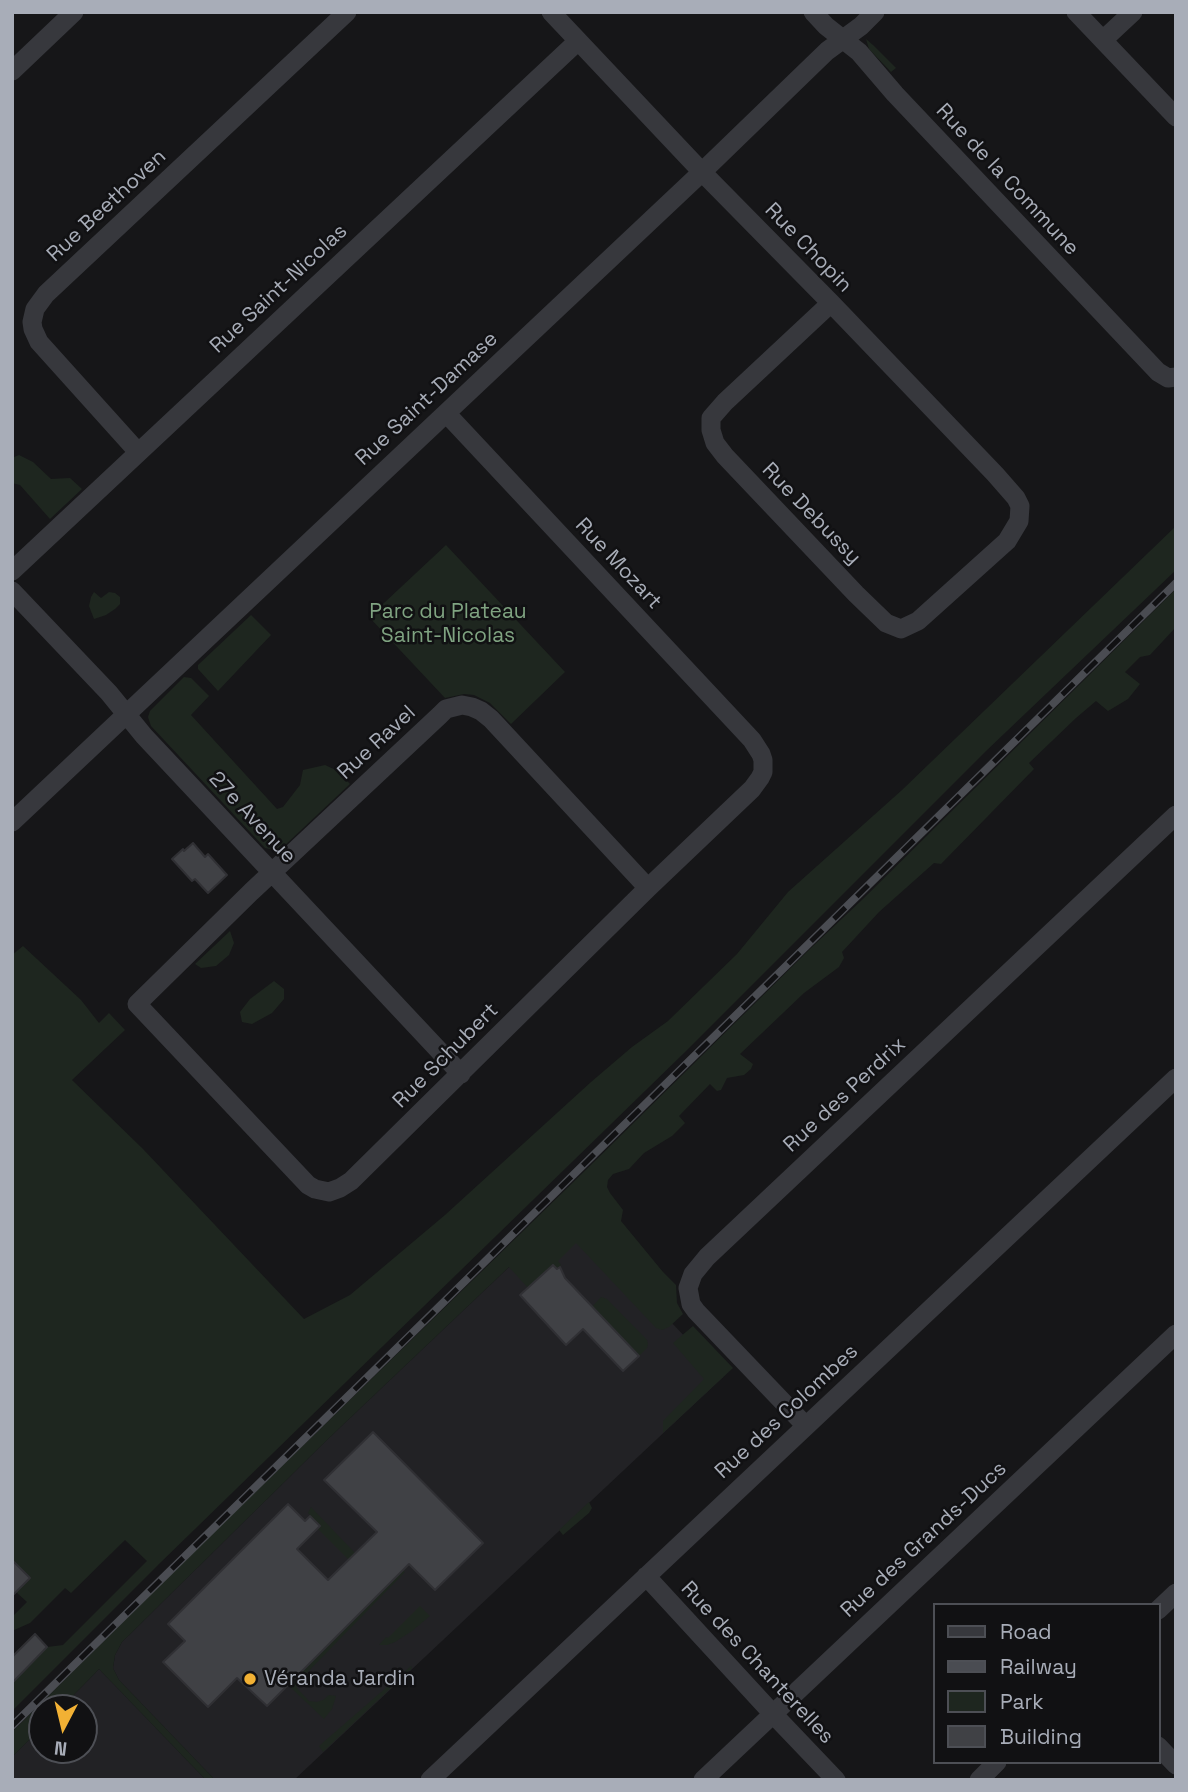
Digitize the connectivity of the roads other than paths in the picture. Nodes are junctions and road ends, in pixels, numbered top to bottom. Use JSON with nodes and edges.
{"nodes":[{"id":1,"x":74,"y":12,"type":"edge"},
{"id":2,"x":347,"y":12,"type":"edge"},
{"id":3,"x":551,"y":12,"type":"edge"},
{"id":4,"x":813,"y":12,"type":"edge"},
{"id":5,"x":875,"y":12,"type":"edge"},
{"id":6,"x":1076,"y":12,"type":"edge"},
{"id":7,"x":1132,"y":12,"type":"edge"},
{"id":8,"x":843,"y":40,"type":"junction"},
{"id":9,"x":1103,"y":40,"type":"junction"},
{"id":10,"x":578,"y":41,"type":"junction"},
{"id":11,"x":12,"y":71,"type":"edge"},
{"id":12,"x":1176,"y":117,"type":"edge"},
{"id":13,"x":702,"y":172,"type":"junction"},
{"id":14,"x":831,"y":303,"type":"junction"},
{"id":15,"x":1172,"y":378,"type":"edge"},
{"id":16,"x":446,"y":413,"type":"junction"},
{"id":17,"x":138,"y":452,"type":"junction"},
{"id":18,"x":1019,"y":521,"type":"joint"},
{"id":19,"x":12,"y":571,"type":"edge"},
{"id":20,"x":12,"y":591,"type":"edge"},
{"id":21,"x":126,"y":715,"type":"junction"},
{"id":22,"x":757,"y":747,"type":"joint"},
{"id":23,"x":1176,"y":815,"type":"edge"},
{"id":24,"x":12,"y":822,"type":"edge"},
{"id":25,"x":272,"y":873,"type":"junction"},
{"id":26,"x":648,"y":888,"type":"junction"},
{"id":27,"x":137,"y":1004,"type":"joint"},
{"id":28,"x":461,"y":1074,"type":"junction"},
{"id":29,"x":1176,"y":1078,"type":"edge"},
{"id":30,"x":1176,"y":1334,"type":"edge"},
{"id":31,"x":806,"y":1426,"type":"junction"},
{"id":32,"x":646,"y":1576,"type":"junction"},
{"id":33,"x":1176,"y":1593,"type":"edge"},
{"id":34,"x":1160,"y":1608,"type":"edge"},
{"id":35,"x":773,"y":1714,"type":"junction"},
{"id":36,"x":1160,"y":1748,"type":"edge"},
{"id":37,"x":995,"y":1764,"type":"edge"},
{"id":38,"x":1176,"y":1765,"type":"edge"},
{"id":39,"x":430,"y":1780,"type":"edge"},
{"id":40,"x":703,"y":1780,"type":"edge"},
{"id":41,"x":835,"y":1780,"type":"edge"},
{"id":42,"x":979,"y":1780,"type":"edge"}],
"edges":[{"from":1,"to":11,"type":"street"},
{"from":2,"to":17,"type":"street","name":"Rue Beethoven"},
{"from":3,"to":10,"type":"street","name":"Rue Chopin"},
{"from":4,"to":8,"type":"street","name":"Rue de la Commune"},
{"from":5,"to":8,"type":"street","name":"Rue Saint-Damase"},
{"from":6,"to":9,"type":"street"},
{"from":7,"to":9,"type":"street"},
{"from":8,"to":13,"type":"street","name":"Rue Saint-Damase"},
{"from":8,"to":15,"type":"street","name":"Rue de la Commune"},
{"from":9,"to":12,"type":"street"},
{"from":10,"to":13,"type":"street","name":"Rue Chopin"},
{"from":10,"to":17,"type":"street","name":"Rue Saint-Nicolas"},
{"from":13,"to":14,"type":"street","name":"Rue Chopin"},
{"from":13,"to":16,"type":"street","name":"Rue Saint-Damase"},
{"from":14,"to":18,"type":"street","name":"Rue Chopin"},
{"from":14,"to":18,"type":"street","name":"Rue Debussy"},
{"from":16,"to":21,"type":"street","name":"Rue Saint-Damase"},
{"from":16,"to":22,"type":"street","name":"Rue Mozart"},
{"from":17,"to":19,"type":"street","name":"Rue Saint-Nicolas"},
{"from":20,"to":21,"type":"street","name":"27e Avenue"},
{"from":21,"to":24,"type":"street","name":"Rue Saint-Damase"},
{"from":21,"to":25,"type":"street","name":"27e Avenue"},
{"from":22,"to":26,"type":"street","name":"Rue Schubert"},
{"from":23,"to":31,"type":"street","name":"Rue des Perdrix"},
{"from":25,"to":26,"type":"street","name":"Rue Ravel"},
{"from":25,"to":27,"type":"street","name":"Rue Ravel"},
{"from":25,"to":28,"type":"street","name":"27e Avenue"},
{"from":26,"to":28,"type":"street","name":"Rue Schubert"},
{"from":27,"to":28,"type":"street","name":"Rue Schubert"},
{"from":29,"to":31,"type":"street","name":"Rue des Colombes"},
{"from":30,"to":35,"type":"street","name":"Rue des Grands-Ducs"},
{"from":31,"to":32,"type":"street","name":"Rue des Colombes"},
{"from":32,"to":35,"type":"street","name":"Rue des Chanterelles"},
{"from":32,"to":39,"type":"street","name":"Rue des Colombes"},
{"from":33,"to":34,"type":"street"},
{"from":35,"to":40,"type":"street","name":"Rue des Grands-Ducs"},
{"from":35,"to":41,"type":"street","name":"Rue des Chanterelles"},
{"from":36,"to":38,"type":"street"},
{"from":37,"to":42,"type":"street"}]}
